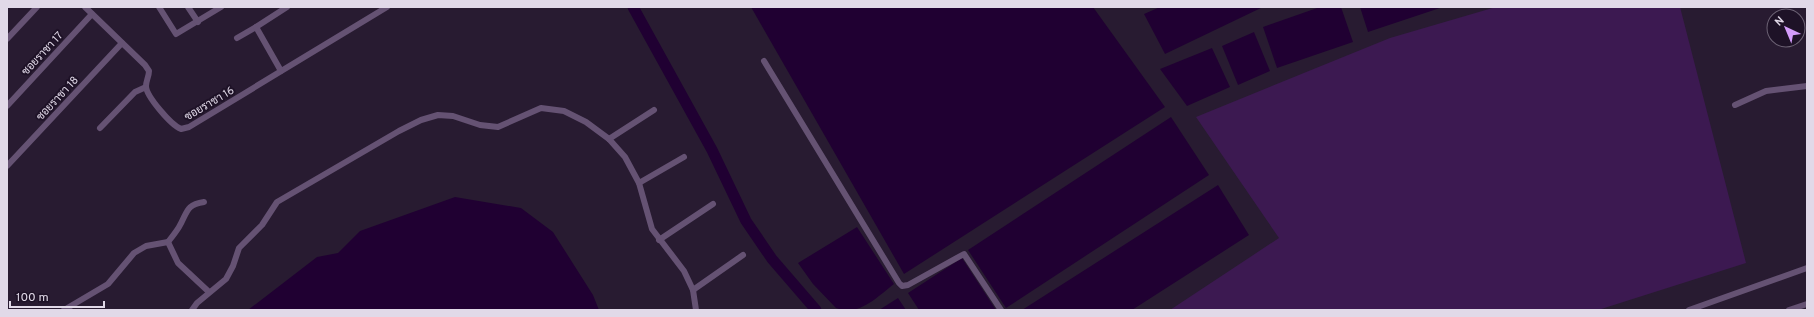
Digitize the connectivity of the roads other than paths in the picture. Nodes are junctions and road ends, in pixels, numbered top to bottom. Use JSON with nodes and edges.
{"nodes":[{"id":1,"x":37,"y":7,"type":"edge"},
{"id":2,"x":85,"y":7,"type":"edge"},
{"id":3,"x":159,"y":7,"type":"edge"},
{"id":4,"x":188,"y":7,"type":"edge"},
{"id":5,"x":221,"y":7,"type":"edge"},
{"id":6,"x":288,"y":7,"type":"edge"},
{"id":7,"x":387,"y":7,"type":"edge"},
{"id":8,"x":92,"y":14,"type":"junction"},
{"id":9,"x":198,"y":22,"type":"junction"},
{"id":10,"x":256,"y":26,"type":"junction"},
{"id":11,"x":237,"y":38,"type":"dead end"},
{"id":12,"x":7,"y":39,"type":"edge"},
{"id":13,"x":122,"y":43,"type":"junction"},
{"id":14,"x":764,"y":61,"type":"dead end"},
{"id":15,"x":281,"y":71,"type":"junction"},
{"id":16,"x":1807,"y":86,"type":"edge"},
{"id":17,"x":146,"y":87,"type":"junction"},
{"id":18,"x":1735,"y":105,"type":"dead end"},
{"id":19,"x":7,"y":106,"type":"edge"},
{"id":20,"x":654,"y":110,"type":"dead end"},
{"id":21,"x":100,"y":128,"type":"dead end"},
{"id":22,"x":609,"y":139,"type":"junction"},
{"id":23,"x":684,"y":157,"type":"dead end"},
{"id":24,"x":7,"y":166,"type":"edge"},
{"id":25,"x":639,"y":183,"type":"junction"},
{"id":26,"x":204,"y":202,"type":"dead end"},
{"id":27,"x":713,"y":204,"type":"dead end"},
{"id":28,"x":659,"y":240,"type":"junction"},
{"id":29,"x":168,"y":242,"type":"junction"},
{"id":30,"x":743,"y":255,"type":"dead end"},
{"id":31,"x":1807,"y":268,"type":"edge"},
{"id":32,"x":693,"y":290,"type":"junction"},
{"id":33,"x":208,"y":292,"type":"junction"},
{"id":34,"x":1807,"y":304,"type":"edge"},
{"id":35,"x":64,"y":310,"type":"edge"},
{"id":36,"x":192,"y":310,"type":"edge"},
{"id":37,"x":696,"y":310,"type":"edge"},
{"id":38,"x":1001,"y":310,"type":"edge"},
{"id":39,"x":1689,"y":310,"type":"edge"},
{"id":40,"x":1789,"y":310,"type":"edge"}],
"edges":[{"from":1,"to":12,"type":"street"},
{"from":2,"to":8,"type":"street"},
{"from":3,"to":9,"type":"street"},
{"from":4,"to":9,"type":"street"},
{"from":5,"to":9,"type":"street"},
{"from":6,"to":10,"type":"street"},
{"from":7,"to":15,"type":"street","name":"ซอยราชา 16"},
{"from":8,"to":13,"type":"street"},
{"from":8,"to":19,"type":"street","name":"ซอยราชา 17"},
{"from":10,"to":11,"type":"street"},
{"from":10,"to":15,"type":"street"},
{"from":13,"to":17,"type":"street"},
{"from":13,"to":24,"type":"street","name":"ซอยราชา 18"},
{"from":14,"to":38,"type":"street"},
{"from":15,"to":17,"type":"street","name":"ซอยราชา 16"},
{"from":16,"to":18,"type":"street"},
{"from":17,"to":21,"type":"street"},
{"from":20,"to":22,"type":"street"},
{"from":22,"to":25,"type":"street"},
{"from":22,"to":33,"type":"street"},
{"from":23,"to":25,"type":"street"},
{"from":25,"to":28,"type":"street"},
{"from":26,"to":29,"type":"street"},
{"from":27,"to":28,"type":"street"},
{"from":28,"to":32,"type":"street"},
{"from":29,"to":33,"type":"street"},
{"from":29,"to":35,"type":"street"},
{"from":30,"to":32,"type":"street"},
{"from":31,"to":39,"type":"street"},
{"from":32,"to":37,"type":"street"},
{"from":33,"to":36,"type":"street"},
{"from":34,"to":40,"type":"street"}]}
